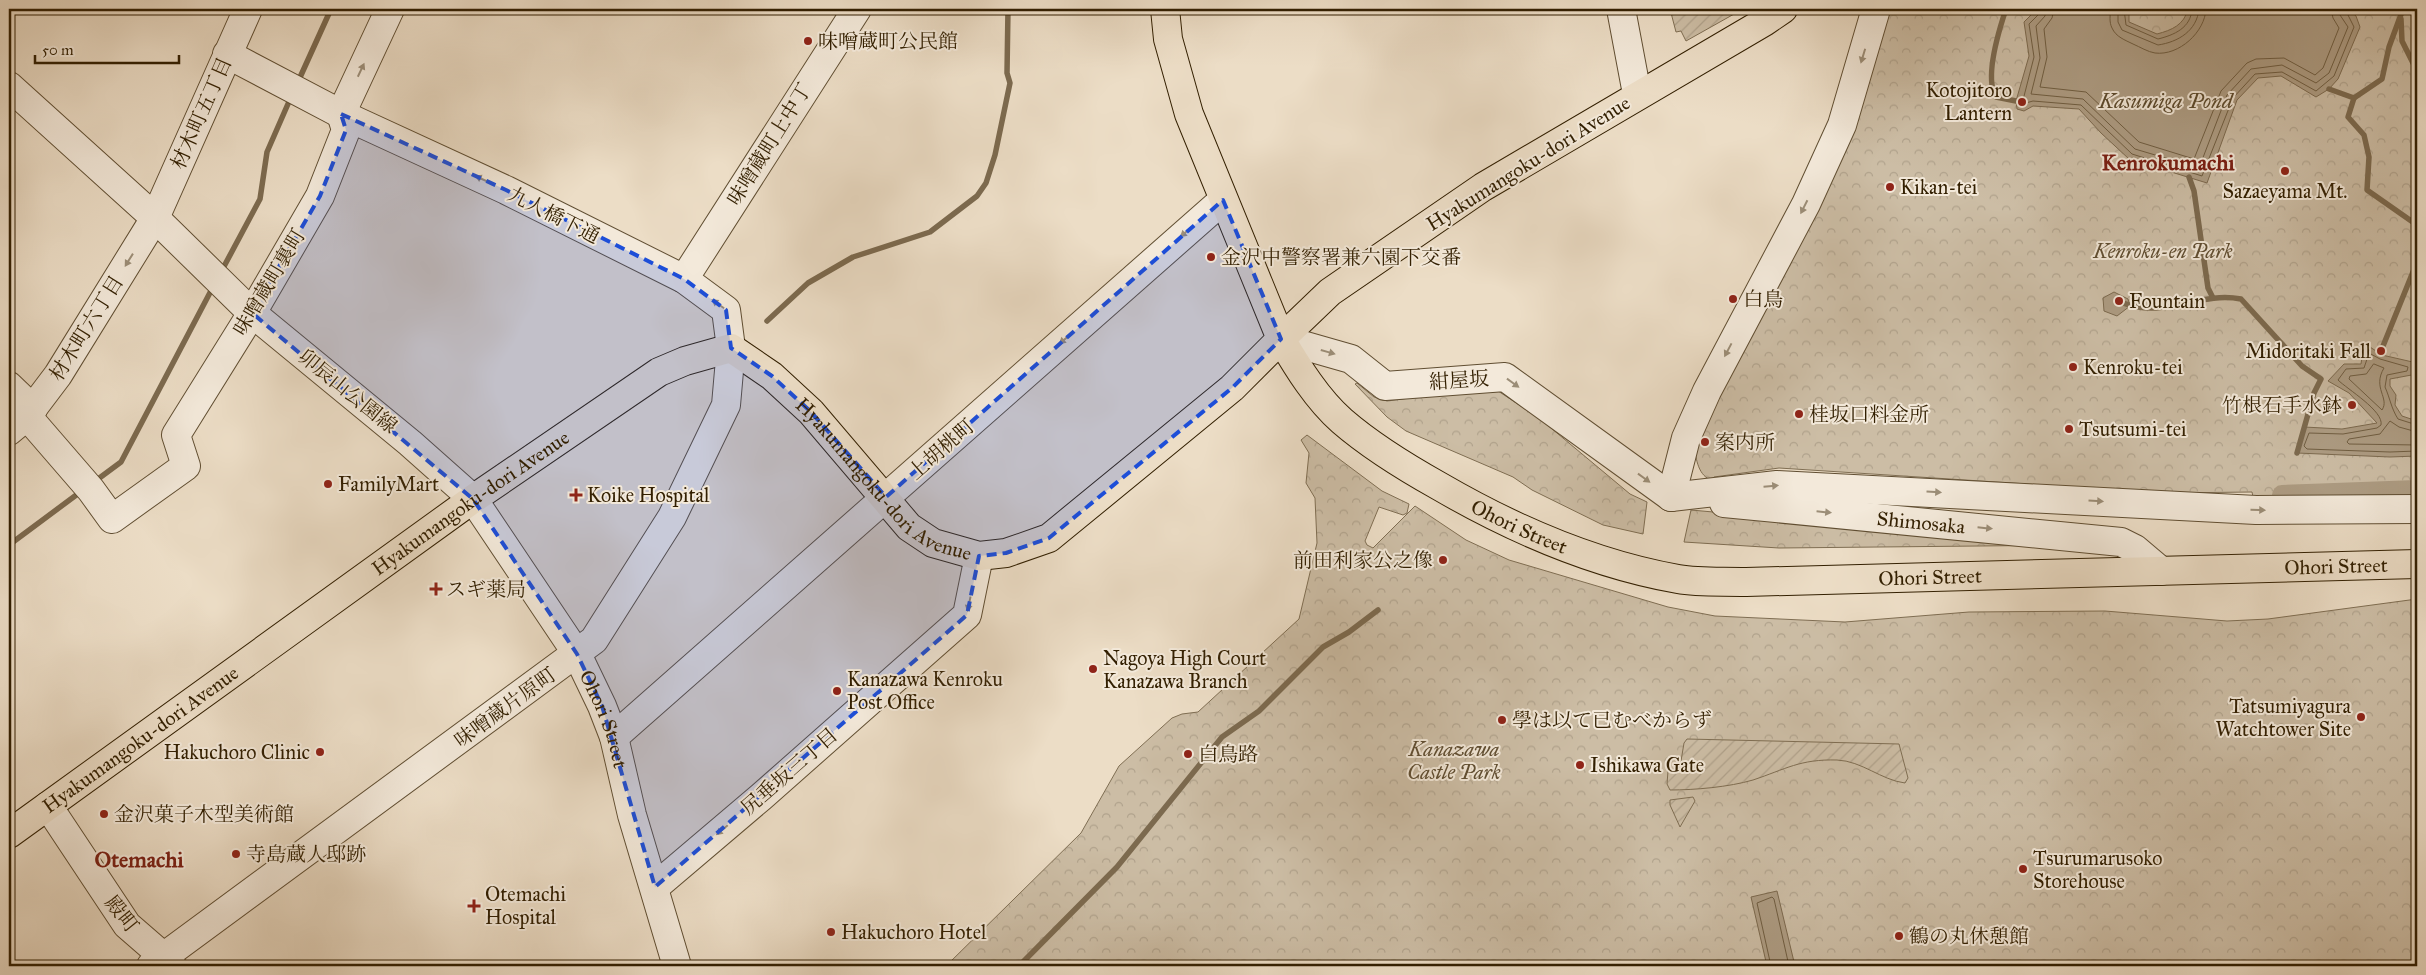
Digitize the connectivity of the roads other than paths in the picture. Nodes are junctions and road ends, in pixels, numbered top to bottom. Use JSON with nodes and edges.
{"nodes":[{"id":1,"x":248,"y":9,"type":"edge"},
{"id":2,"x":390,"y":9,"type":"edge"},
{"id":3,"x":856,"y":9,"type":"edge"},
{"id":4,"x":1166,"y":9,"type":"edge"},
{"id":5,"x":1621,"y":9,"type":"edge"},
{"id":6,"x":1783,"y":9,"type":"edge"},
{"id":7,"x":1876,"y":9,"type":"edge"},
{"id":8,"x":227,"y":54,"type":"junction"},
{"id":9,"x":9,"y":86,"type":"edge"},
{"id":10,"x":1637,"y":94,"type":"junction"},
{"id":11,"x":341,"y":114,"type":"junction"},
{"id":12,"x":1223,"y":200,"type":"junction"},
{"id":13,"x":155,"y":218,"type":"junction"},
{"id":14,"x":684,"y":279,"type":"junction"},
{"id":15,"x":252,"y":313,"type":"junction"},
{"id":16,"x":1281,"y":339,"type":"junction"},
{"id":17,"x":731,"y":348,"type":"junction"},
{"id":18,"x":9,"y":386,"type":"edge"},
{"id":19,"x":23,"y":419,"type":"edge"},
{"id":20,"x":1671,"y":497,"type":"junction"},
{"id":21,"x":886,"y":498,"type":"junction"},
{"id":22,"x":473,"y":499,"type":"junction"},
{"id":23,"x":2417,"y":509,"type":"edge"},
{"id":24,"x":979,"y":556,"type":"junction"},
{"id":25,"x":2417,"y":564,"type":"edge"},
{"id":26,"x":2161,"y":571,"type":"junction"},
{"id":27,"x":577,"y":654,"type":"junction"},
{"id":28,"x":614,"y":737,"type":"junction"},
{"id":29,"x":48,"y":806,"type":"junction"},
{"id":30,"x":9,"y":834,"type":"edge"},
{"id":31,"x":655,"y":887,"type":"junction"},
{"id":32,"x":162,"y":963,"type":"edge"},
{"id":33,"x":677,"y":966,"type":"edge"}],
"edges":[{"from":1,"to":8,"type":"street","name":"材木町五丁目"},
{"from":11,"to":2,"type":"street","name":"味噌蔵町裏町","one_way":true},
{"from":3,"to":14,"type":"street","name":"味噌蔵町上中丁"},
{"from":4,"to":12,"type":"main road","name":"Ohori Street"},
{"from":5,"to":10,"type":"street"},
{"from":6,"to":10,"type":"main road","name":"Hyakumangoku-dori Avenue"},
{"from":7,"to":20,"type":"street","one_way":true},
{"from":8,"to":11,"type":"street","name":"九人橋下通"},
{"from":8,"to":13,"type":"street","name":"材木町五丁目"},
{"from":9,"to":13,"type":"street","name":"卯辰山公園線"},
{"from":10,"to":16,"type":"main road","name":"Hyakumangoku-dori Avenue"},
{"from":14,"to":11,"type":"street","name":"九人橋下通","one_way":true},
{"from":11,"to":15,"type":"street","name":"味噌蔵町裏町"},
{"from":12,"to":16,"type":"main road","name":"Ohori Street"},
{"from":12,"to":21,"type":"street","name":"上胡桃町","one_way":true},
{"from":13,"to":15,"type":"street","name":"卯辰山公園線"},
{"from":13,"to":19,"type":"street","name":"材木町六丁目","one_way":true},
{"from":17,"to":14,"type":"street","name":"九人橋下通","one_way":true},
{"from":15,"to":19,"type":"street","name":"味噌蔵町裏町"},
{"from":15,"to":22,"type":"street","name":"卯辰山公園線"},
{"from":16,"to":20,"type":"street","name":"紺屋坂","one_way":true},
{"from":16,"to":24,"type":"main road","name":"Hyakumangoku-dori Avenue"},
{"from":16,"to":26,"type":"main road","name":"Ohori Street"},
{"from":17,"to":21,"type":"main road","name":"Hyakumangoku-dori Avenue"},
{"from":17,"to":22,"type":"main road","name":"Hyakumangoku-dori Avenue"},
{"from":17,"to":27,"type":"street","name":"味噌蔵片原町"},
{"from":18,"to":19,"type":"street"},
{"from":20,"to":23,"type":"street","one_way":true},
{"from":20,"to":26,"type":"street","name":"Shimosaka","one_way":true},
{"from":21,"to":24,"type":"main road","name":"Hyakumangoku-dori Avenue"},
{"from":21,"to":28,"type":"street","name":"上胡桃町"},
{"from":22,"to":27,"type":"street","name":"Ohori Street"},
{"from":22,"to":29,"type":"main road","name":"Hyakumangoku-dori Avenue"},
{"from":24,"to":31,"type":"street","name":"尻垂坂三丁目","one_way":true},
{"from":25,"to":26,"type":"main road","name":"Ohori Street"},
{"from":27,"to":28,"type":"street","name":"Ohori Street"},
{"from":27,"to":32,"type":"street","name":"味噌蔵片原町"},
{"from":28,"to":31,"type":"street","name":"Ohori Street"},
{"from":29,"to":30,"type":"main road","name":"Hyakumangoku-dori Avenue"},
{"from":29,"to":32,"type":"street","name":"殿町"},
{"from":31,"to":33,"type":"street","name":"Ohori Street"}]}
